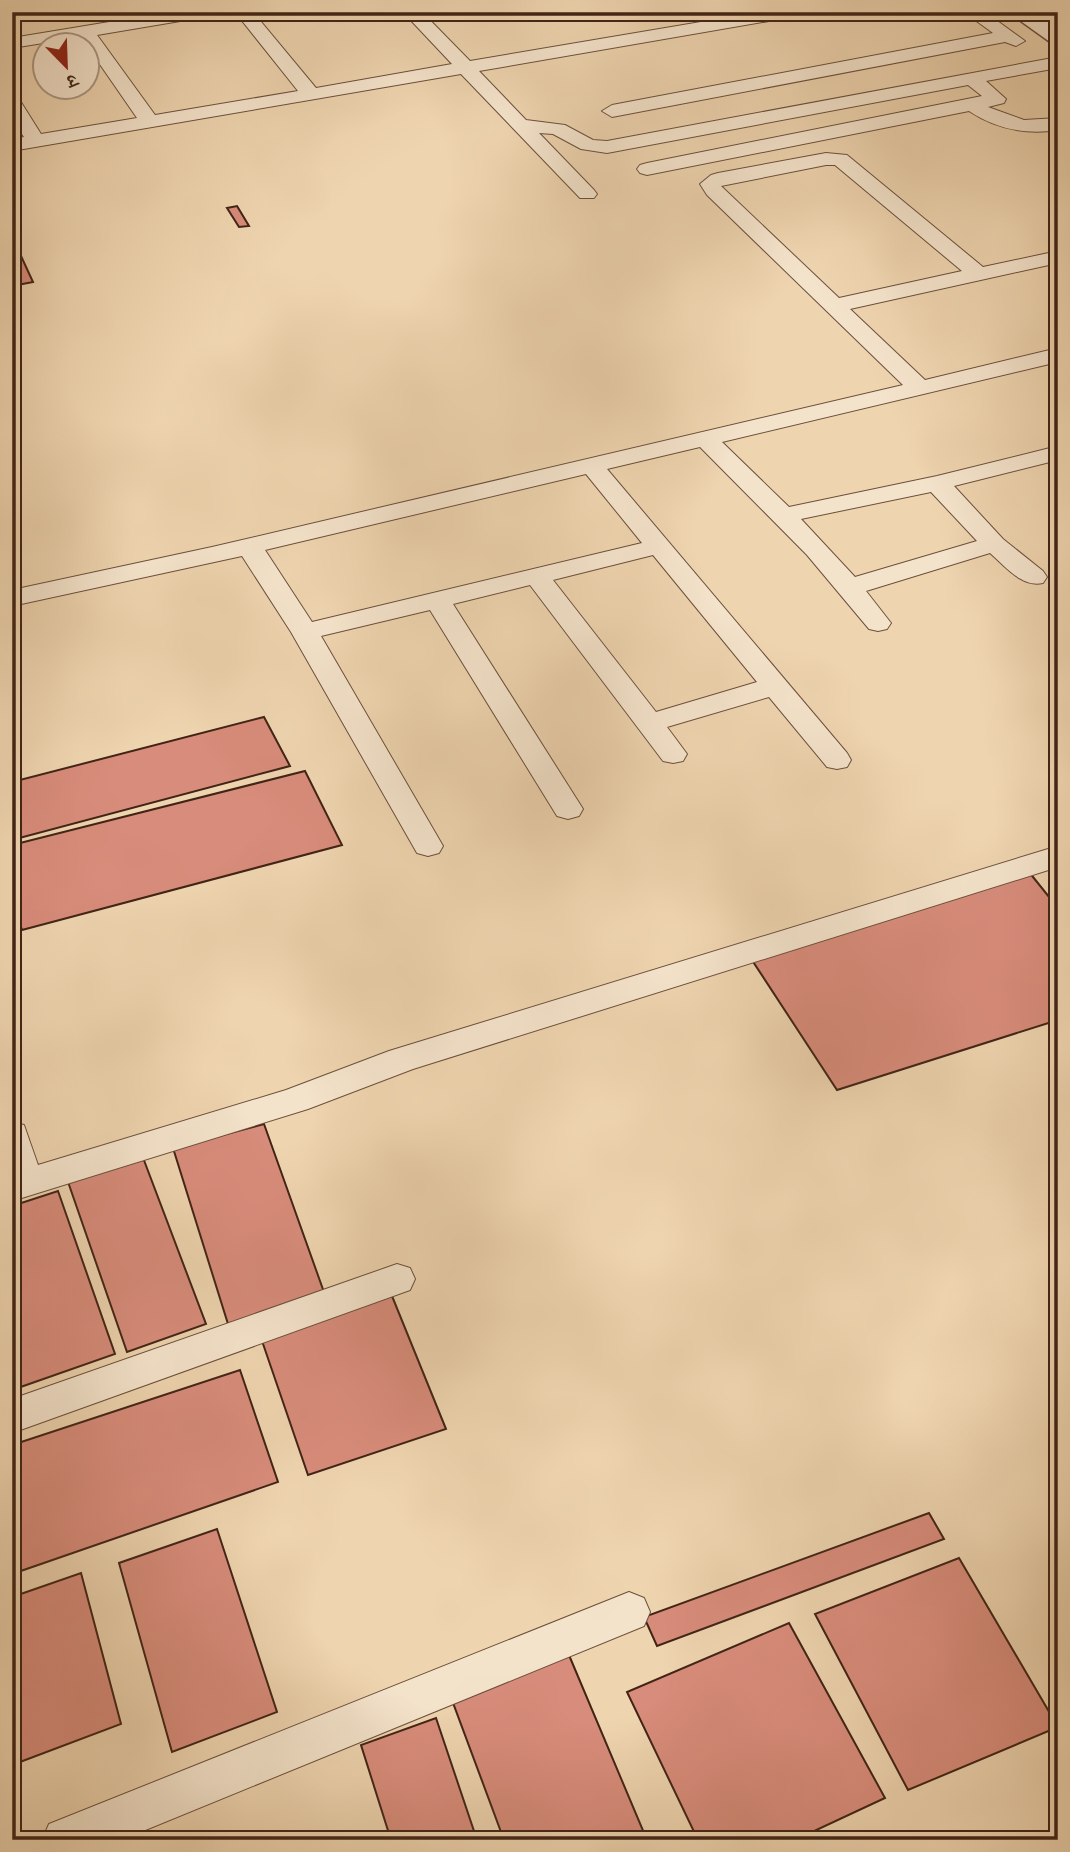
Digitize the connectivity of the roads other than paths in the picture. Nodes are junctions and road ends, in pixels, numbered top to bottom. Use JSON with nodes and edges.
{"nodes":[{"id":1,"x":204,"y":12,"type":"edge"},
{"id":2,"x":243,"y":12,"type":"edge"},
{"id":3,"x":412,"y":12,"type":"edge"},
{"id":4,"x":792,"y":12,"type":"edge"},
{"id":5,"x":972,"y":12,"type":"edge"},
{"id":6,"x":1019,"y":12,"type":"edge"},
{"id":7,"x":1037,"y":12,"type":"edge"},
{"id":8,"x":104,"y":20,"type":"edge"},
{"id":9,"x":1058,"y":25,"type":"edge"},
{"id":10,"x":86,"y":31,"type":"junction"},
{"id":11,"x":1008,"y":36,"type":"junction"},
{"id":12,"x":1058,"y":37,"type":"edge"},
{"id":13,"x":12,"y":43,"type":"edge"},
{"id":14,"x":1058,"y":46,"type":"edge"},
{"id":15,"x":867,"y":62,"type":"junction"},
{"id":16,"x":1058,"y":62,"type":"edge"},
{"id":17,"x":466,"y":68,"type":"junction"},
{"id":18,"x":971,"y":78,"type":"junction"},
{"id":19,"x":739,"y":88,"type":"junction"},
{"id":20,"x":903,"y":91,"type":"junction"},
{"id":21,"x":311,"y":94,"type":"junction"},
{"id":22,"x":12,"y":103,"type":"edge"},
{"id":23,"x":973,"y":105,"type":"junction"},
{"id":24,"x":612,"y":111,"type":"dead end"},
{"id":25,"x":773,"y":115,"type":"junction"},
{"id":26,"x":150,"y":122,"type":"junction"},
{"id":27,"x":1058,"y":124,"type":"edge"},
{"id":28,"x":522,"y":125,"type":"junction"},
{"id":29,"x":808,"y":138,"type":"junction"},
{"id":30,"x":36,"y":141,"type":"junction"},
{"id":31,"x":12,"y":145,"type":"edge"},
{"id":32,"x":832,"y":158,"type":"junction"},
{"id":33,"x":647,"y":169,"type":"dead end"},
{"id":34,"x":586,"y":194,"type":"dead end"},
{"id":35,"x":1058,"y":257,"type":"edge"},
{"id":36,"x":978,"y":274,"type":"junction"},
{"id":37,"x":833,"y":306,"type":"junction"},
{"id":38,"x":1058,"y":355,"type":"edge"},
{"id":39,"x":918,"y":386,"type":"junction"},
{"id":40,"x":703,"y":437,"type":"junction"},
{"id":41,"x":1053,"y":459,"type":"edge"},
{"id":42,"x":591,"y":465,"type":"junction"},
{"id":43,"x":937,"y":483,"type":"junction"},
{"id":44,"x":786,"y":516,"type":"junction"},
{"id":45,"x":994,"y":544,"type":"junction"},
{"id":46,"x":249,"y":546,"type":"junction"},
{"id":47,"x":660,"y":546,"type":"junction"},
{"id":48,"x":536,"y":576,"type":"junction"},
{"id":49,"x":1034,"y":577,"type":"dead end"},
{"id":50,"x":851,"y":587,"type":"junction"},
{"id":51,"x":12,"y":598,"type":"edge"},
{"id":52,"x":437,"y":600,"type":"junction"},
{"id":53,"x":878,"y":623,"type":"dead end"},
{"id":54,"x":305,"y":632,"type":"junction"},
{"id":55,"x":776,"y":686,"type":"junction"},
{"id":56,"x":650,"y":723,"type":"junction"},
{"id":57,"x":673,"y":754,"type":"dead end"},
{"id":58,"x":837,"y":760,"type":"dead end"},
{"id":59,"x":568,"y":809,"type":"dead end"},
{"id":60,"x":428,"y":846,"type":"dead end"},
{"id":61,"x":1058,"y":856,"type":"edge"},
{"id":62,"x":12,"y":1135,"type":"edge"},
{"id":63,"x":19,"y":1184,"type":"edge"},
{"id":64,"x":397,"y":1279,"type":"dead end"},
{"id":65,"x":12,"y":1416,"type":"edge"},
{"id":66,"x":629,"y":1612,"type":"dead end"},
{"id":67,"x":65,"y":1840,"type":"edge"}],
"edges":[{"from":1,"to":8,"type":"street"},
{"from":2,"to":21,"type":"street"},
{"from":3,"to":17,"type":"street"},
{"from":4,"to":17,"type":"street"},
{"from":5,"to":11,"type":"street"},
{"from":6,"to":12,"type":"street"},
{"from":7,"to":9,"type":"street"},
{"from":8,"to":10,"type":"street"},
{"from":10,"to":13,"type":"street"},
{"from":10,"to":26,"type":"street"},
{"from":11,"to":14,"type":"street"},
{"from":11,"to":15,"type":"street"},
{"from":15,"to":19,"type":"street"},
{"from":15,"to":20,"type":"street"},
{"from":16,"to":18,"type":"street"},
{"from":17,"to":21,"type":"street"},
{"from":17,"to":28,"type":"street"},
{"from":18,"to":20,"type":"street"},
{"from":18,"to":23,"type":"street"},
{"from":19,"to":24,"type":"street"},
{"from":19,"to":25,"type":"street"},
{"from":20,"to":25,"type":"street"},
{"from":21,"to":26,"type":"street"},
{"from":22,"to":30,"type":"street"},
{"from":23,"to":27,"type":"street"},
{"from":23,"to":29,"type":"street"},
{"from":25,"to":28,"type":"street"},
{"from":26,"to":30,"type":"street"},
{"from":28,"to":34,"type":"street"},
{"from":29,"to":32,"type":"street"},
{"from":29,"to":33,"type":"street"},
{"from":30,"to":31,"type":"street"},
{"from":32,"to":36,"type":"street"},
{"from":32,"to":37,"type":"street"},
{"from":35,"to":36,"type":"street"},
{"from":36,"to":37,"type":"street"},
{"from":37,"to":39,"type":"street"},
{"from":38,"to":39,"type":"street"},
{"from":39,"to":40,"type":"street"},
{"from":40,"to":42,"type":"street"},
{"from":40,"to":44,"type":"street"},
{"from":41,"to":43,"type":"street"},
{"from":42,"to":46,"type":"street"},
{"from":42,"to":47,"type":"street"},
{"from":43,"to":44,"type":"street"},
{"from":43,"to":45,"type":"street"},
{"from":44,"to":50,"type":"street"},
{"from":45,"to":49,"type":"street"},
{"from":45,"to":50,"type":"street"},
{"from":46,"to":51,"type":"street"},
{"from":46,"to":54,"type":"street"},
{"from":47,"to":48,"type":"street"},
{"from":47,"to":55,"type":"street"},
{"from":48,"to":52,"type":"street"},
{"from":48,"to":56,"type":"street"},
{"from":50,"to":53,"type":"street"},
{"from":52,"to":54,"type":"street"},
{"from":52,"to":59,"type":"street"},
{"from":54,"to":60,"type":"street"},
{"from":55,"to":56,"type":"street"},
{"from":55,"to":58,"type":"street"},
{"from":56,"to":57,"type":"street"},
{"from":61,"to":63,"type":"street"},
{"from":62,"to":63,"type":"street"},
{"from":64,"to":65,"type":"street"},
{"from":66,"to":67,"type":"street"}]}
